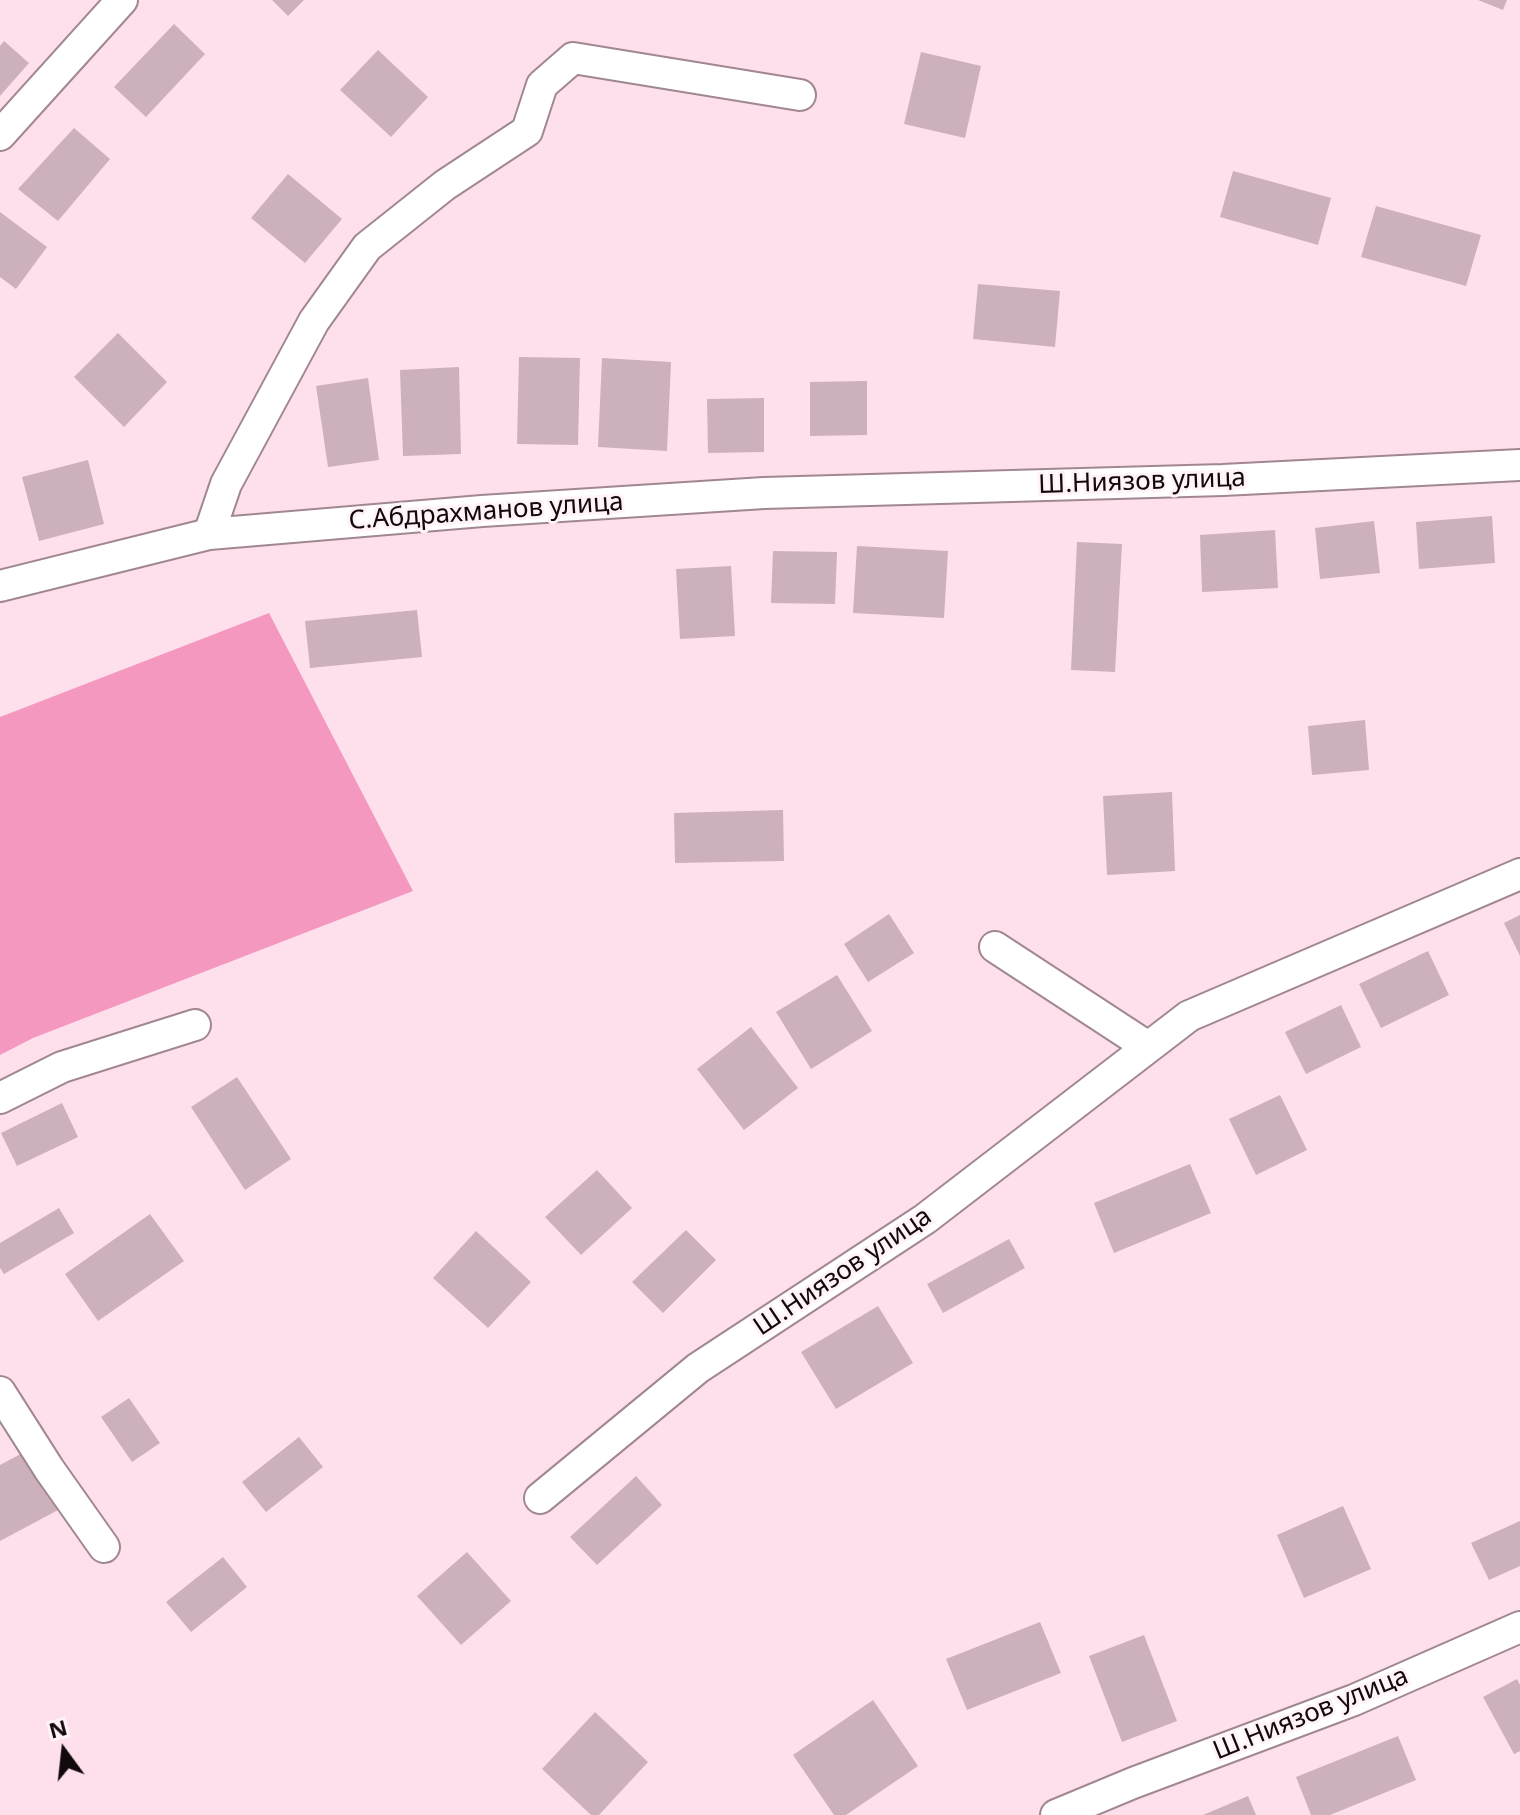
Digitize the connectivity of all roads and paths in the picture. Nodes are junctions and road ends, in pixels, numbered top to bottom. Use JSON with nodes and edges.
{"nodes":[{"id":1,"x":122,"y":0,"type":"edge"},
{"id":2,"x":800,"y":95,"type":"dead end"},
{"id":3,"x":0,"y":135,"type":"edge"},
{"id":4,"x":1520,"y":465,"type":"edge"},
{"id":5,"x":764,"y":493,"type":"joint"},
{"id":6,"x":209,"y":534,"type":"junction"},
{"id":7,"x":0,"y":586,"type":"edge"},
{"id":8,"x":1520,"y":874,"type":"edge"},
{"id":9,"x":995,"y":947,"type":"dead end"},
{"id":10,"x":195,"y":1025,"type":"dead end"},
{"id":11,"x":1148,"y":1047,"type":"junction"},
{"id":12,"x":0,"y":1098,"type":"edge"},
{"id":13,"x":0,"y":1392,"type":"edge"},
{"id":14,"x":540,"y":1498,"type":"dead end"},
{"id":15,"x":104,"y":1547,"type":"dead end"},
{"id":16,"x":1520,"y":1627,"type":"edge"},
{"id":17,"x":1056,"y":1815,"type":"edge"}],
"edges":[{"from":1,"to":3,"type":"street"},
{"from":2,"to":6,"type":"street"},
{"from":4,"to":5,"type":"street","name":"Ш.Ниязов улица"},
{"from":5,"to":6,"type":"street","name":"С.Абдрахманов улица"},
{"from":6,"to":7,"type":"street","name":"С.Абдрахманов улица"},
{"from":8,"to":11,"type":"street","name":"Ш.Ниязов улица"},
{"from":9,"to":11,"type":"street"},
{"from":10,"to":12,"type":"street"},
{"from":11,"to":14,"type":"street","name":"Ш.Ниязов улица"},
{"from":13,"to":15,"type":"street"},
{"from":16,"to":17,"type":"street","name":"Ш.Ниязов улица"}]}
